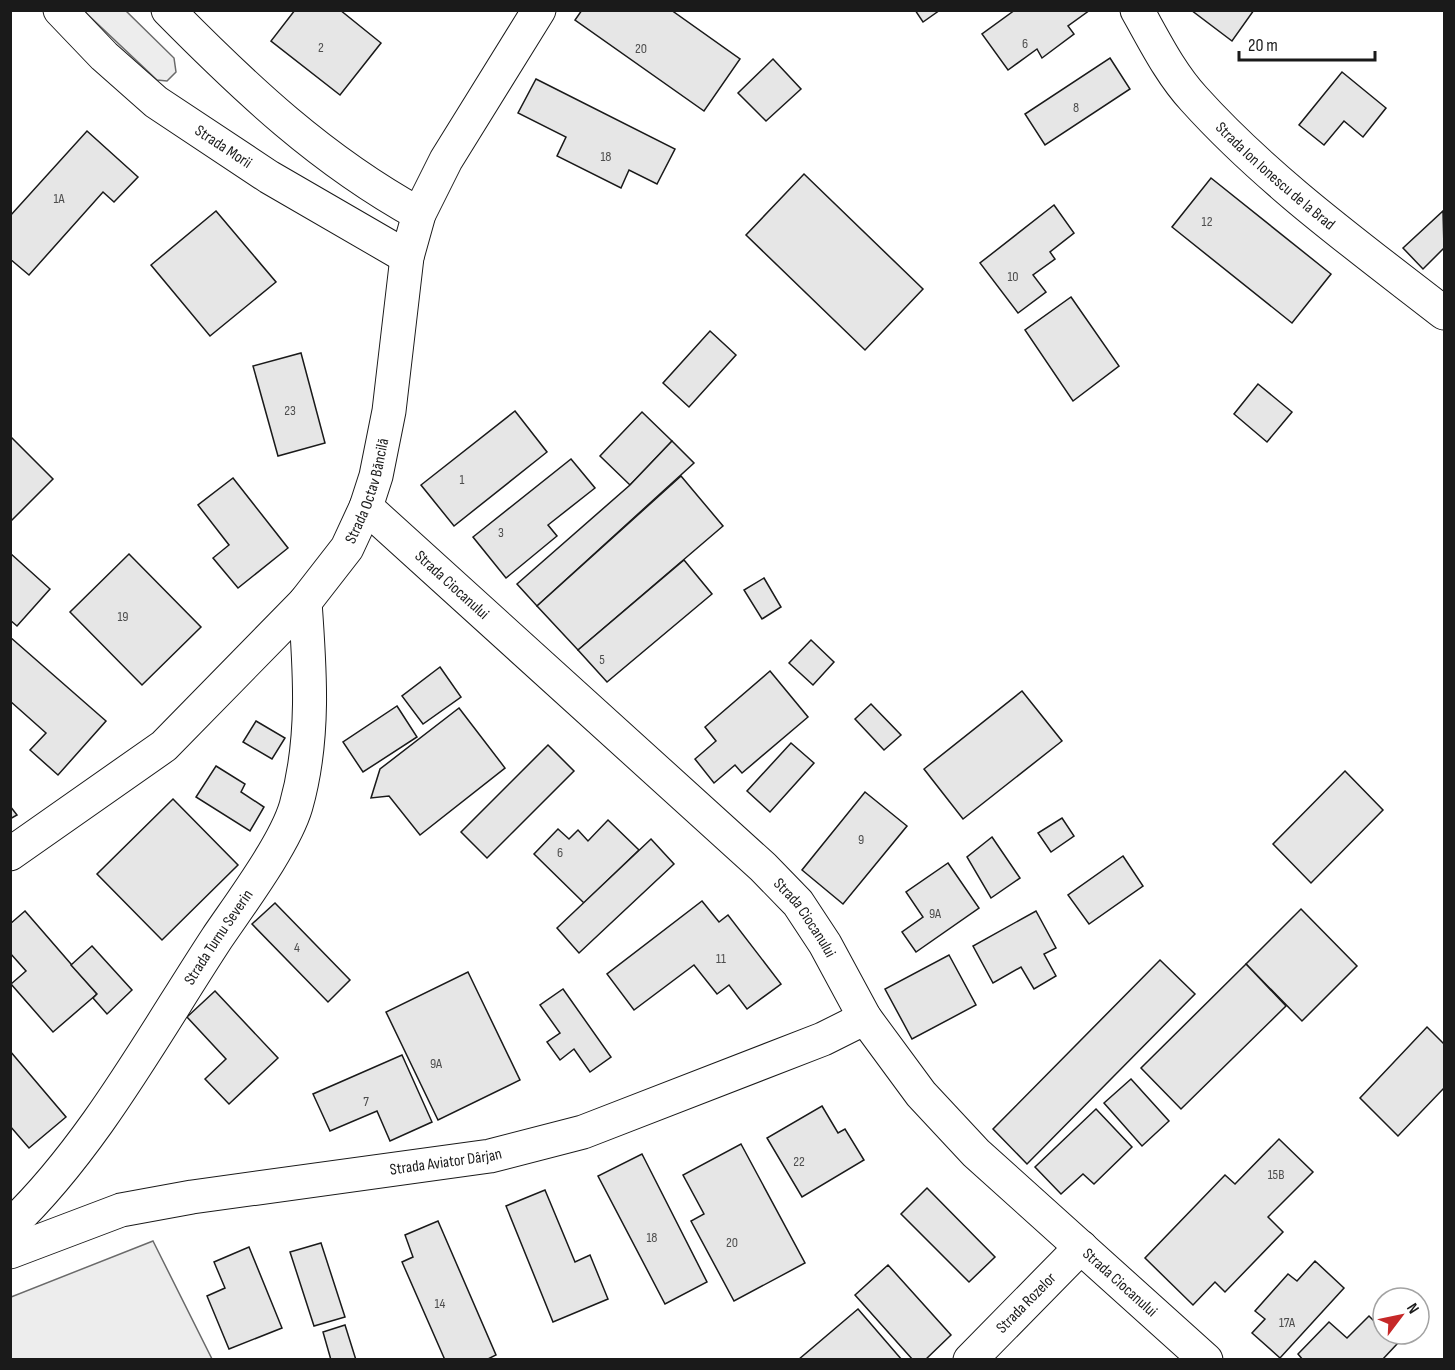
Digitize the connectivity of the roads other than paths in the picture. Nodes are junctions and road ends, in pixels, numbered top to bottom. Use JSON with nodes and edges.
{"nodes":[{"id":1,"x":60,"y":10,"type":"edge"},
{"id":2,"x":168,"y":10,"type":"edge"},
{"id":3,"x":539,"y":10,"type":"edge"},
{"id":4,"x":1137,"y":10,"type":"edge"},
{"id":5,"x":419,"y":214,"type":"junction"},
{"id":6,"x":407,"y":257,"type":"junction"},
{"id":7,"x":1444,"y":313,"type":"edge"},
{"id":8,"x":366,"y":507,"type":"junction"},
{"id":9,"x":305,"y":602,"type":"junction"},
{"id":10,"x":10,"y":854,"type":"edge"},
{"id":11,"x":865,"y":1018,"type":"junction"},
{"id":12,"x":10,"y":1226,"type":"edge"},
{"id":13,"x":1081,"y":1247,"type":"junction"},
{"id":14,"x":10,"y":1252,"type":"edge"},
{"id":15,"x":970,"y":1359,"type":"edge"},
{"id":16,"x":1206,"y":1359,"type":"edge"}],
"edges":[{"from":1,"to":6,"type":"street","name":"Strada Morii"},
{"from":2,"to":5,"type":"street"},
{"from":3,"to":5,"type":"street","name":"Strada Octav Băncilă"},
{"from":4,"to":7,"type":"street","name":"Strada Ion Ionescu de la Brad"},
{"from":5,"to":6,"type":"street","name":"Strada Octav Băncilă"},
{"from":6,"to":8,"type":"street","name":"Strada Octav Băncilă"},
{"from":8,"to":9,"type":"street","name":"Strada Octav Băncilă"},
{"from":8,"to":11,"type":"street","name":"Strada Ciocanului"},
{"from":9,"to":10,"type":"street","name":"Strada Octav Băncilă"},
{"from":9,"to":12,"type":"street","name":"Strada Turnu Severin"},
{"from":11,"to":13,"type":"street","name":"Strada Ciocanului"},
{"from":11,"to":14,"type":"street","name":"Strada Aviator Dârjan"},
{"from":13,"to":15,"type":"street","name":"Strada Rozelor"},
{"from":13,"to":16,"type":"street","name":"Strada Ciocanului"}]}
